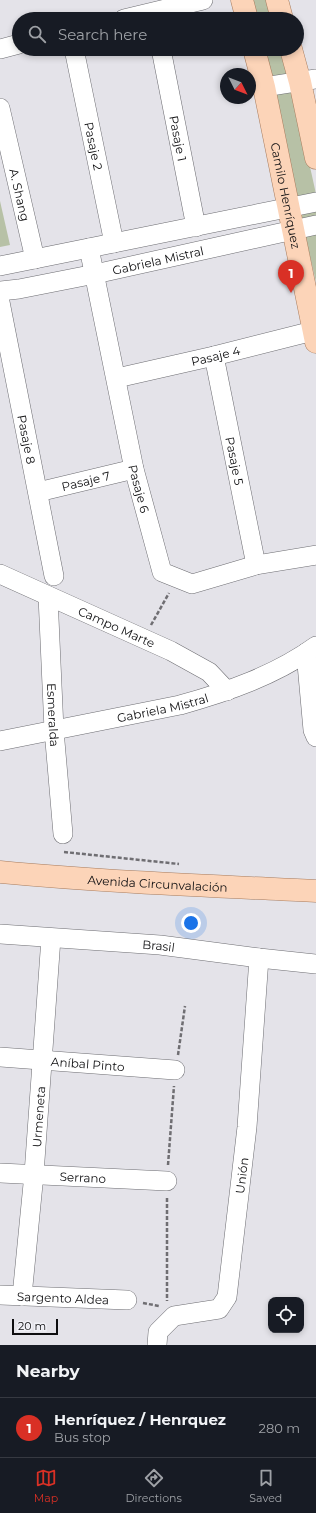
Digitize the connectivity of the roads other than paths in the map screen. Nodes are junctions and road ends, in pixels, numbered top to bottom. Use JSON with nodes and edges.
{"nodes":[{"id":1,"x":203,"y":0,"type":"edge"},
{"id":2,"x":242,"y":0,"type":"edge"},
{"id":3,"x":277,"y":0,"type":"edge"},
{"id":4,"x":164,"y":12,"type":"edge"},
{"id":5,"x":245,"y":12,"type":"edge"},
{"id":6,"x":280,"y":12,"type":"edge"},
{"id":7,"x":12,"y":46,"type":"edge"},
{"id":8,"x":0,"y":49,"type":"edge"},
{"id":9,"x":75,"y":56,"type":"edge"},
{"id":10,"x":161,"y":56,"type":"edge"},
{"id":11,"x":256,"y":56,"type":"edge"},
{"id":12,"x":295,"y":56,"type":"edge"},
{"id":13,"x":308,"y":80,"type":"edge"},
{"id":14,"x":264,"y":87,"type":"junction"},
{"id":15,"x":0,"y":108,"type":"edge"},
{"id":16,"x":316,"y":158,"type":"edge"},
{"id":17,"x":316,"y":202,"type":"edge"},
{"id":18,"x":288,"y":208,"type":"junction"},
{"id":19,"x":316,"y":226,"type":"edge"},
{"id":20,"x":196,"y":227,"type":"junction"},
{"id":21,"x":293,"y":230,"type":"junction"},
{"id":22,"x":114,"y":243,"type":"junction"},
{"id":23,"x":89,"y":248,"type":"junction"},
{"id":24,"x":35,"y":259,"type":"junction"},
{"id":25,"x":0,"y":266,"type":"edge"},
{"id":26,"x":95,"y":274,"type":"junction"},
{"id":27,"x":0,"y":291,"type":"edge"},
{"id":28,"x":0,"y":302,"type":"edge"},
{"id":29,"x":315,"y":336,"type":"edge"},
{"id":30,"x":214,"y":356,"type":"junction"},
{"id":31,"x":116,"y":378,"type":"junction"},
{"id":32,"x":134,"y":468,"type":"junction"},
{"id":33,"x":38,"y":492,"type":"junction"},
{"id":34,"x":316,"y":555,"type":"edge"},
{"id":35,"x":256,"y":565,"type":"junction"},
{"id":36,"x":0,"y":574,"type":"edge"},
{"id":37,"x":54,"y":576,"type":"dead end"},
{"id":38,"x":48,"y":596,"type":"junction"},
{"id":39,"x":311,"y":650,"type":"edge"},
{"id":40,"x":227,"y":690,"type":"junction"},
{"id":41,"x":54,"y":730,"type":"junction"},
{"id":42,"x":316,"y":737,"type":"edge"},
{"id":43,"x":0,"y":740,"type":"edge"},
{"id":44,"x":63,"y":834,"type":"dead end"},
{"id":45,"x":0,"y":872,"type":"edge"},
{"id":46,"x":316,"y":891,"type":"edge"},
{"id":47,"x":0,"y":934,"type":"edge"},
{"id":48,"x":51,"y":938,"type":"junction"},
{"id":49,"x":259,"y":958,"type":"junction"},
{"id":50,"x":316,"y":964,"type":"edge"},
{"id":51,"x":0,"y":1057,"type":"edge"},
{"id":52,"x":42,"y":1060,"type":"junction"},
{"id":53,"x":175,"y":1070,"type":"road end"},
{"id":54,"x":0,"y":1173,"type":"edge"},
{"id":55,"x":34,"y":1174,"type":"junction"},
{"id":56,"x":167,"y":1181,"type":"road end"},
{"id":57,"x":0,"y":1295,"type":"edge"},
{"id":58,"x":22,"y":1296,"type":"junction"},
{"id":59,"x":127,"y":1300,"type":"road end"},
{"id":60,"x":157,"y":1345,"type":"edge"}],
"edges":[{"from":1,"to":4,"type":"street"},
{"from":2,"to":5,"type":"main road"},
{"from":3,"to":6,"type":"main road"},
{"from":7,"to":8,"type":"street"},
{"from":9,"to":22,"type":"street","name":"Pasaje 2"},
{"from":10,"to":20,"type":"street","name":"Pasaje 1"},
{"from":11,"to":14,"type":"main road","name":"Camilo Henríquez"},
{"from":12,"to":13,"type":"main road"},
{"from":13,"to":14,"type":"street"},
{"from":13,"to":16,"type":"main road"},
{"from":14,"to":18,"type":"main road","name":"Camilo Henríquez"},
{"from":15,"to":24,"type":"street","name":"A. Shang"},
{"from":17,"to":18,"type":"street","name":"Gabriela Mistral"},
{"from":18,"to":20,"type":"street","name":"Gabriela Mistral"},
{"from":18,"to":21,"type":"main road","name":"Camilo Henríquez"},
{"from":19,"to":21,"type":"street","name":"Gabriela Mistral"},
{"from":20,"to":22,"type":"street","name":"Gabriela Mistral"},
{"from":21,"to":26,"type":"street","name":"Gabriela Mistral"},
{"from":21,"to":29,"type":"main road","name":"Camilo Henríquez"},
{"from":22,"to":23,"type":"street","name":"Gabriela Mistral"},
{"from":23,"to":24,"type":"street","name":"Gabriela Mistral"},
{"from":23,"to":26,"type":"street","name":"Pasaje 6"},
{"from":24,"to":25,"type":"street","name":"Gabriela Mistral"},
{"from":26,"to":27,"type":"street","name":"Gabriela Mistral"},
{"from":26,"to":31,"type":"street","name":"Pasaje 6"},
{"from":28,"to":33,"type":"street","name":"Pasaje 8"},
{"from":29,"to":30,"type":"street","name":"Pasaje 4"},
{"from":30,"to":31,"type":"street","name":"Pasaje 4"},
{"from":30,"to":35,"type":"street","name":"Pasaje 5"},
{"from":31,"to":32,"type":"street","name":"Pasaje 6"},
{"from":32,"to":33,"type":"street","name":"Pasaje 7"},
{"from":32,"to":35,"type":"street","name":"Pasaje 6"},
{"from":33,"to":37,"type":"street","name":"Pasaje 8"},
{"from":34,"to":35,"type":"street","name":"Pasaje 6"},
{"from":36,"to":38,"type":"street","name":"Campo Marte"},
{"from":38,"to":40,"type":"street","name":"Campo Marte"},
{"from":38,"to":41,"type":"street","name":"Esmeralda"},
{"from":39,"to":40,"type":"street","name":"Gabriela Mistral"},
{"from":39,"to":42,"type":"street"},
{"from":40,"to":41,"type":"street","name":"Gabriela Mistral"},
{"from":41,"to":43,"type":"street","name":"Gabriela Mistral"},
{"from":41,"to":44,"type":"street","name":"Esmeralda"},
{"from":45,"to":46,"type":"main road","name":"Avenida Circunvalación"},
{"from":47,"to":48,"type":"street","name":"Brasil"},
{"from":48,"to":49,"type":"street","name":"Brasil"},
{"from":48,"to":52,"type":"street","name":"Urmeneta"},
{"from":49,"to":50,"type":"street","name":"Brasil"},
{"from":49,"to":60,"type":"street","name":"Unión"},
{"from":51,"to":52,"type":"street","name":"Aníbal Pinto"},
{"from":52,"to":53,"type":"street","name":"Aníbal Pinto"},
{"from":52,"to":55,"type":"street","name":"Urmeneta"},
{"from":54,"to":55,"type":"street","name":"Serrano"},
{"from":55,"to":56,"type":"street","name":"Serrano"},
{"from":55,"to":58,"type":"street","name":"Urmeneta"},
{"from":57,"to":58,"type":"street","name":"Sargento Aldea"},
{"from":58,"to":59,"type":"street","name":"Sargento Aldea"}]}
